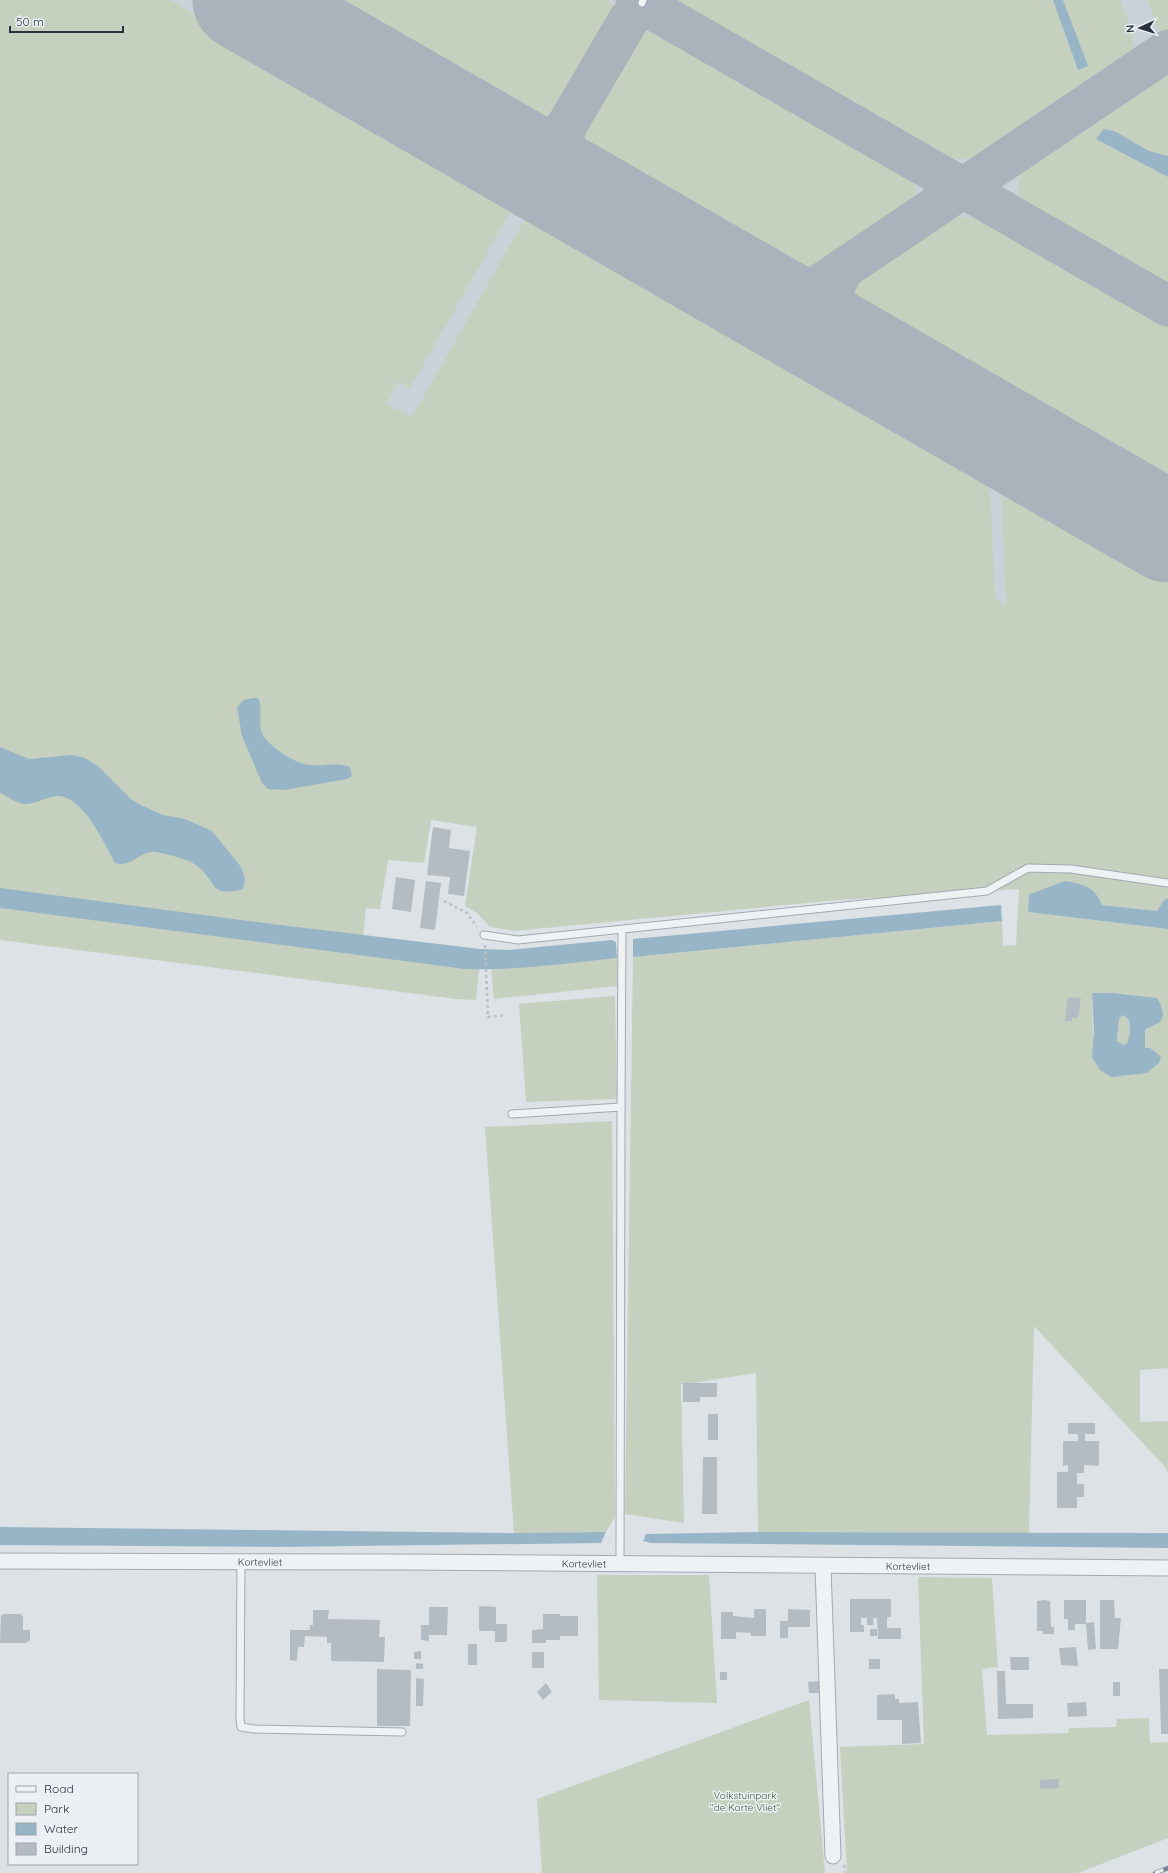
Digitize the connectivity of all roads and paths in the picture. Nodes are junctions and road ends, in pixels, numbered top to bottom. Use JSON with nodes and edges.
{"nodes":[{"id":1,"x":1168,"y":883,"type":"edge"},
{"id":2,"x":444,"y":901,"type":"dead end"},
{"id":3,"x":622,"y":930,"type":"junction"},
{"id":4,"x":484,"y":935,"type":"junction"},
{"id":5,"x":506,"y":1015,"type":"dead end"},
{"id":6,"x":621,"y":1107,"type":"junction"},
{"id":7,"x":512,"y":1114,"type":"dead end"},
{"id":8,"x":0,"y":1562,"type":"edge"},
{"id":9,"x":241,"y":1562,"type":"junction"},
{"id":10,"x":620,"y":1564,"type":"junction"},
{"id":11,"x":823,"y":1566,"type":"junction"},
{"id":12,"x":1168,"y":1568,"type":"edge"},
{"id":13,"x":402,"y":1732,"type":"dead end"},
{"id":14,"x":833,"y":1856,"type":"dead end"}],
"edges":[{"from":1,"to":3,"type":"lane"},
{"from":2,"to":4,"type":"path"},
{"from":3,"to":4,"type":"lane"},
{"from":3,"to":6,"type":"lane"},
{"from":4,"to":5,"type":"path"},
{"from":6,"to":7,"type":"lane"},
{"from":6,"to":10,"type":"lane"},
{"from":8,"to":9,"type":"street","name":"Kortevliet"},
{"from":9,"to":10,"type":"street","name":"Kortevliet"},
{"from":9,"to":13,"type":"lane"},
{"from":10,"to":11,"type":"street","name":"Kortevliet"},
{"from":11,"to":12,"type":"street","name":"Kortevliet"},
{"from":11,"to":14,"type":"street"}]}
